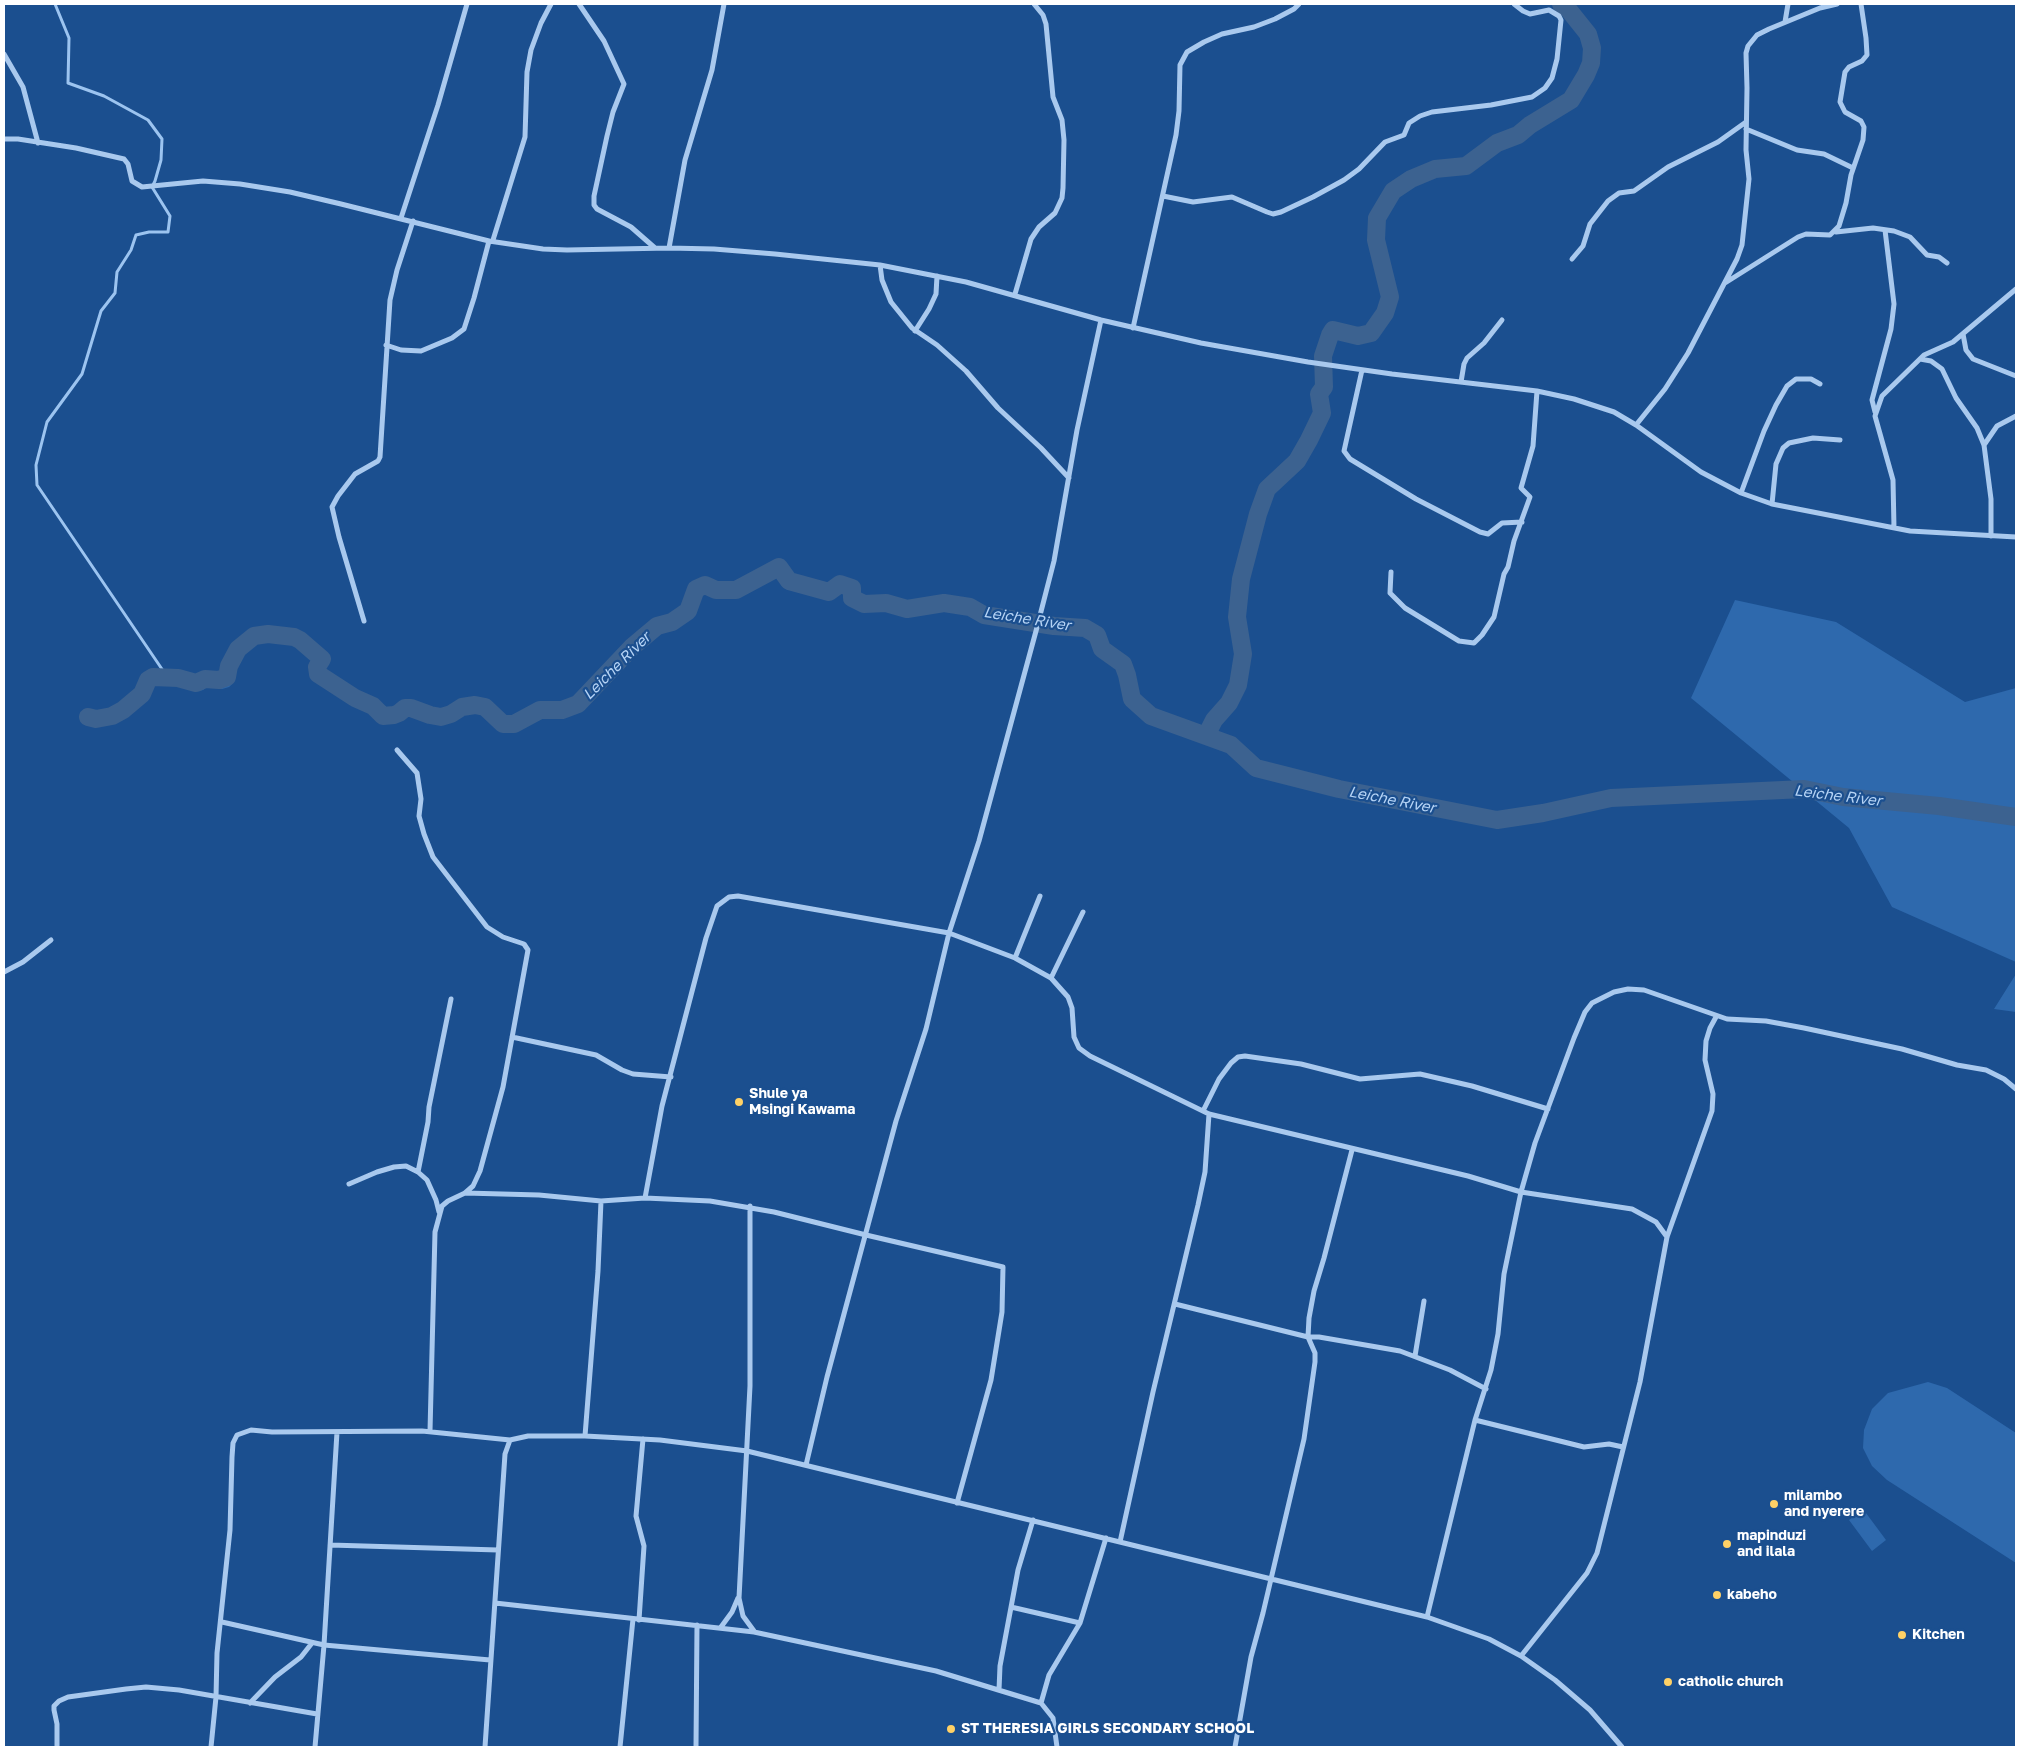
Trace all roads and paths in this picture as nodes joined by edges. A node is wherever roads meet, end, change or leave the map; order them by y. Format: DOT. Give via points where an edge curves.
graph roads {
  1 [pos="467,4"];
  2 [pos="551,4"];
  3 [pos="579,4"];
  4 [pos="724,4"];
  5 [pos="1034,4"];
  6 [pos="1299,4"];
  7 [pos="1514,4"];
  8 [pos="1788,4"];
  9 [pos="1837,4"];
  10 [pos="1861,4"];
  11 [pos="1785,22"];
  12 [pos="4,54"];
  13 [pos="1746,122"];
  14 [pos="1746,129"];
  15 [pos="4,139"];
  16 [pos="38,143"];
  17 [pos="1853,168"];
  18 [pos="1163,196"];
  19 [pos="401,218"];
  20 [pos="414,222"];
  21 [pos="1885,230"];
  22 [pos="1836,232"];
  23 [pos="491,241"];
  24 [pos="655,248"];
  25 [pos="669,248"];
  26 [pos="1572,259"];
  27 [pos="1947,263"];
  28 [pos="880,265"];
  29 [pos="937,276"];
  30 [pos="1722,285"];
  31 [pos="2016,289"];
  32 [pos="1015,294"];
  33 [pos="1101,320"];
  34 [pos="1502,320"];
  35 [pos="1133,328"];
  36 [pos="915,331"];
  37 [pos="1962,334"];
  38 [pos="386,346"];
  39 [pos="1920,359"];
  40 [pos="1362,370"];
  41 [pos="2016,376"];
  42 [pos="1461,382"];
  43 [pos="1820,384"];
  44 [pos="1537,391"];
  45 [pos="1875,413"];
  46 [pos="2016,416"];
  47 [pos="1636,425"];
  48 [pos="1840,440"];
  49 [pos="1984,445"];
  50 [pos="1069,478"];
  51 [pos="1741,493"];
  52 [pos="1772,504"];
  53 [pos="1522,522"];
  54 [pos="1894,528"];
  55 [pos="1991,536"];
  56 [pos="2016,538"];
  57 [pos="1391,572"];
  58 [pos="364,621"];
  59 [pos="397,750"];
  60 [pos="1040,896"];
  61 [pos="1083,912"];
  62 [pos="949,933"];
  63 [pos="51,940"];
  64 [pos="1015,958"];
  65 [pos="4,972"];
  66 [pos="1051,978"];
  67 [pos="451,999"];
  68 [pos="1716,1017"];
  69 [pos="512,1038"];
  70 [pos="671,1077"];
  71 [pos="2016,1089"];
  72 [pos="1548,1109"];
  73 [pos="1203,1111"];
  74 [pos="1209,1114"];
  75 [pos="1352,1150"];
  76 [pos="418,1172"];
  77 [pos="349,1184"];
  78 [pos="1521,1192"];
  79 [pos="465,1193"];
  80 [pos="645,1198"];
  81 [pos="601,1201"];
  82 [pos="750,1206"];
  83 [pos="439,1212"];
  84 [pos="866,1236"];
  85 [pos="1667,1237"];
  86 [pos="1424,1301"];
  87 [pos="1175,1304"];
  88 [pos="1308,1337"];
  89 [pos="1415,1356"];
  90 [pos="1486,1389"];
  91 [pos="1475,1420"];
  92 [pos="430,1431"];
  93 [pos="337,1432"];
  94 [pos="585,1436"];
  95 [pos="643,1439"];
  96 [pos="510,1440"];
  97 [pos="1624,1447"];
  98 [pos="747,1451"];
  99 [pos="806,1465"];
  100 [pos="957,1503"];
  101 [pos="1033,1520"];
  102 [pos="1106,1538"];
  103 [pos="1120,1542"];
  104 [pos="330,1545"];
  105 [pos="498,1550"];
  106 [pos="1271,1580"];
  107 [pos="738,1598"];
  108 [pos="494,1604"];
  109 [pos="1011,1607"];
  110 [pos="1427,1617"];
  111 [pos="633,1619"];
  112 [pos="639,1620"];
  113 [pos="222,1622"];
  114 [pos="1080,1623"];
  115 [pos="697,1624"];
  116 [pos="721,1627"];
  117 [pos="754,1632"];
  118 [pos="312,1643"];
  119 [pos="324,1645"];
  120 [pos="1521,1656"];
  121 [pos="490,1660"];
  122 [pos="999,1690"];
  123 [pos="216,1697"];
  124 [pos="250,1703"];
  125 [pos="1041,1703"];
  126 [pos="317,1714"];
  127 [pos="57,1747"];
  128 [pos="211,1747"];
  129 [pos="315,1747"];
  130 [pos="484,1747"];
  131 [pos="620,1747"];
  132 [pos="696,1747"];
  133 [pos="1057,1747"];
  134 [pos="1235,1747"];
  135 [pos="1622,1747"];
  1 -- 19 [label="street"];
  2 -- 23 [label="street" via="531,50 525,137"];
  3 -- 24 [label="street" via="604,41 624,84 607,136 594,205 631,227"];
  4 -- 25 [label="street" via="709,80 685,160"];
  5 -- 32 [label="street" via="1046,24 1053,97 1062,120 1063,188 1056,213 1039,227 1031,239"];
  6 -- 18 [label="street" via="1275,19 1222,34 1187,52 1180,65 1176,135"];
  7 -- 18 [label="street" via="1530,14 1548,10 1561,20 1552,78 1532,97 1420,116 1409,123 1404,136 1385,142 1344,180 1281,212 1266,212 1232,197 1193,202"];
  8 -- 11 [label="street"];
  9 -- 11 [label="street"];
  10 -- 17 [label="street" via="1867,55 1845,72 1840,102 1845,112 1861,121 1864,127"];
  11 -- 13 [label="street" via="1757,35 1748,46"];
  12 -- 16 [label="street" via="23,87"];
  13 -- 14 [label="street"];
  13 -- 26 [label="street" via="1718,142 1668,167 1634,191 1619,193 1608,200 1590,224 1583,246"];
  14 -- 17 [label="street" via="1797,150 1824,154"];
  14 -- 30 [label="street" via="1749,179 1745,232 1737,259"];
  15 -- 16 [label="street"];
  16 -- 19 [label="street" via="124,159 132,181 142,187 203,181 240,184 290,192"];
  17 -- 22 [label="street"];
  18 -- 35 [label="street"];
  19 -- 20 [label="street"];
  20 -- 23 [label="street"];
  20 -- 38 [label="street" via="390,300"];
  21 -- 22 [label="street" via="1862,228"];
  21 -- 27 [label="street" via="1907,235 1927,255 1940,257"];
  21 -- 45 [label="street" via="1894,304 1891,329 1872,400"];
  22 -- 30 [label="street" via="1825,236 1806,234 1798,237"];
  23 -- 24 [label="street" via="567,250"];
  23 -- 38 [label="street" via="464,330 421,351"];
  24 -- 25 [label="street"];
  25 -- 28 [label="street" via="775,254"];
  28 -- 29 [label="street"];
  28 -- 36 [label="street" via="891,302"];
  29 -- 32 [label="street"];
  29 -- 36 [label="street" via="936,294"];
  30 -- 47 [label="street" via="1684,360"];
  31 -- 37 [label="street"];
  32 -- 33 [label="street"];
  33 -- 35 [label="street"];
  33 -- 50 [label="street"];
  34 -- 42 [label="street" via="1467,358"];
  35 -- 40 [label="street"];
  36 -- 50 [label="street" via="937,345 966,371 998,408"];
  37 -- 39 [label="street"];
  37 -- 41 [label="street" via="1966,350 1973,359"];
  38 -- 58 [label="street" via="380,457 354,474 332,507"];
  39 -- 45 [label="street" via="1886,391"];
  39 -- 49 [label="street" via="1931,361 1942,369"];
  40 -- 42 [label="street"];
  40 -- 53 [label="street" via="1344,451 1350,459 1416,499 1480,532 1488,534 1502,523"];
  42 -- 44 [label="street"];
  43 -- 51 [label="street" via="1811,379 1796,379 1787,386 1764,430"];
  44 -- 47 [label="street" via="1595,405"];
  44 -- 53 [label="street" via="1533,446 1521,484 1524,493 1530,497"];
  45 -- 54 [label="street" via="1893,480"];
  46 -- 49 [label="street" via="1997,426"];
  47 -- 51 [label="street" via="1701,472"];
  48 -- 52 [label="street" via="1798,440 1782,448 1776,464"];
  49 -- 55 [label="street" via="1991,499"];
  50 -- 62 [label="street" via="1054,561 1036,631"];
  51 -- 52 [label="street"];
  52 -- 54 [label="street"];
  53 -- 57 [label="street" via="1504,574 1494,617 1474,643 1459,641 1397,601 1390,593"];
  54 -- 55 [label="street"];
  55 -- 56 [label="street"];
  59 -- 69 [label="street" via="416,773 421,799 419,816 433,857 487,927 524,944 528,950"];
  60 -- 64 [label="street"];
  61 -- 66 [label="street"];
  62 -- 64 [label="street"];
  62 -- 70 [label="street" via="729,896 717,906 706,938"];
  62 -- 84 [label="street" via="926,1029 896,1121"];
  63 -- 65 [label="street"];
  64 -- 66 [label="street"];
  66 -- 73 [label="street" via="1068,997 1074,1037 1079,1048"];
  67 -- 76 [label="street"];
  68 -- 71 [label="street" via="1766,1021 1902,1049 1993,1073"];
  68 -- 72 [label="street" via="1644,990 1628,989 1603,996 1585,1012"];
  68 -- 85 [label="street" via="1706,1041 1705,1060 1713,1094 1712,1111"];
  69 -- 70 [label="street" via="596,1055 633,1074"];
  69 -- 79 [label="street" via="503,1087 480,1171 473,1186"];
  70 -- 80 [label="street" via="662,1106"];
  72 -- 73 [label="street" via="1420,1074 1360,1078 1301,1064 1245,1056 1238,1057 1225,1071"];
  72 -- 78 [label="street"];
  73 -- 74 [label="street"];
  74 -- 75 [label="street"];
  74 -- 87 [label="street" via="1205,1172"];
  75 -- 78 [label="street" via="1468,1176"];
  75 -- 88 [label="street" via="1314,1291"];
  76 -- 77 [label="street" via="406,1166 394,1167"];
  76 -- 83 [label="street" via="431,1186"];
  78 -- 85 [label="street" via="1632,1210 1656,1222"];
  78 -- 90 [label="street" via="1504,1274 1496,1350"];
  79 -- 81 [label="street"];
  79 -- 83 [label="street" via="448,1201"];
  80 -- 81 [label="street"];
  80 -- 82 [label="street"];
  81 -- 94 [label="street"];
  82 -- 84 [label="street"];
  82 -- 98 [label="street"];
  83 -- 92 [label="street" via="435,1232"];
  84 -- 99 [label="street"];
  84 -- 100 [label="street" via="1003,1267 1002,1306 991,1380"];
  85 -- 97 [label="street" via="1640,1382"];
  86 -- 89 [label="street"];
  87 -- 88 [label="street"];
  87 -- 103 [label="street" via="1150,1401"];
  88 -- 89 [label="street"];
  88 -- 106 [label="street" via="1315,1362 1308,1412"];
  89 -- 90 [label="street"];
  90 -- 91 [label="street"];
  91 -- 97 [label="street" via="1584,1447 1609,1444"];
  91 -- 110 [label="street"];
  92 -- 93 [label="street"];
  92 -- 96 [label="street"];
  93 -- 104 [label="street"];
  93 -- 113 [label="street" via="251,1430 237,1435 233,1450"];
  94 -- 95 [label="street"];
  94 -- 96 [label="street" via="528,1436"];
  95 -- 98 [label="street"];
  95 -- 112 [label="street" via="636,1516 644,1546"];
  96 -- 105 [label="street" via="505,1454"];
  97 -- 120 [label="street" via="1597,1553 1587,1573"];
  98 -- 99 [label="street"];
  98 -- 107 [label="street"];
  99 -- 100 [label="street"];
  100 -- 101 [label="street"];
  101 -- 102 [label="street"];
  101 -- 109 [label="street"];
  102 -- 103 [label="street"];
  102 -- 114 [label="street"];
  103 -- 106 [label="street"];
  104 -- 105 [label="street"];
  104 -- 119 [label="street"];
  105 -- 108 [label="street"];
  106 -- 110 [label="street"];
  106 -- 134 [label="street" via="1248,1666"];
  107 -- 116 [label="street"];
  107 -- 117 [label="street" via="743,1616"];
  108 -- 111 [label="street"];
  108 -- 121 [label="street"];
  109 -- 114 [label="street"];
  109 -- 122 [label="street"];
  110 -- 120 [label="street" via="1489,1639"];
  111 -- 112 [label="street"];
  111 -- 131 [label="street"];
  112 -- 115 [label="street"];
  113 -- 118 [label="street"];
  113 -- 123 [label="street" via="217,1653"];
  114 -- 125 [label="street" via="1049,1676"];
  115 -- 116 [label="street"];
  115 -- 132 [label="street"];
  116 -- 117 [label="street"];
  117 -- 122 [label="street" via="936,1671"];
  118 -- 119 [label="street"];
  118 -- 124 [label="street"];
  119 -- 121 [label="street"];
  119 -- 126 [label="street"];
  120 -- 135 [label="street" via="1590,1710"];
  121 -- 130 [label="street"];
  122 -- 125 [label="street"];
  123 -- 124 [label="street"];
  123 -- 127 [label="street" via="146,1687 68,1698 54,1706"];
  123 -- 128 [label="street"];
  124 -- 126 [label="street"];
  125 -- 133 [label="street" via="1053,1718"];
  126 -- 129 [label="street"];
}
